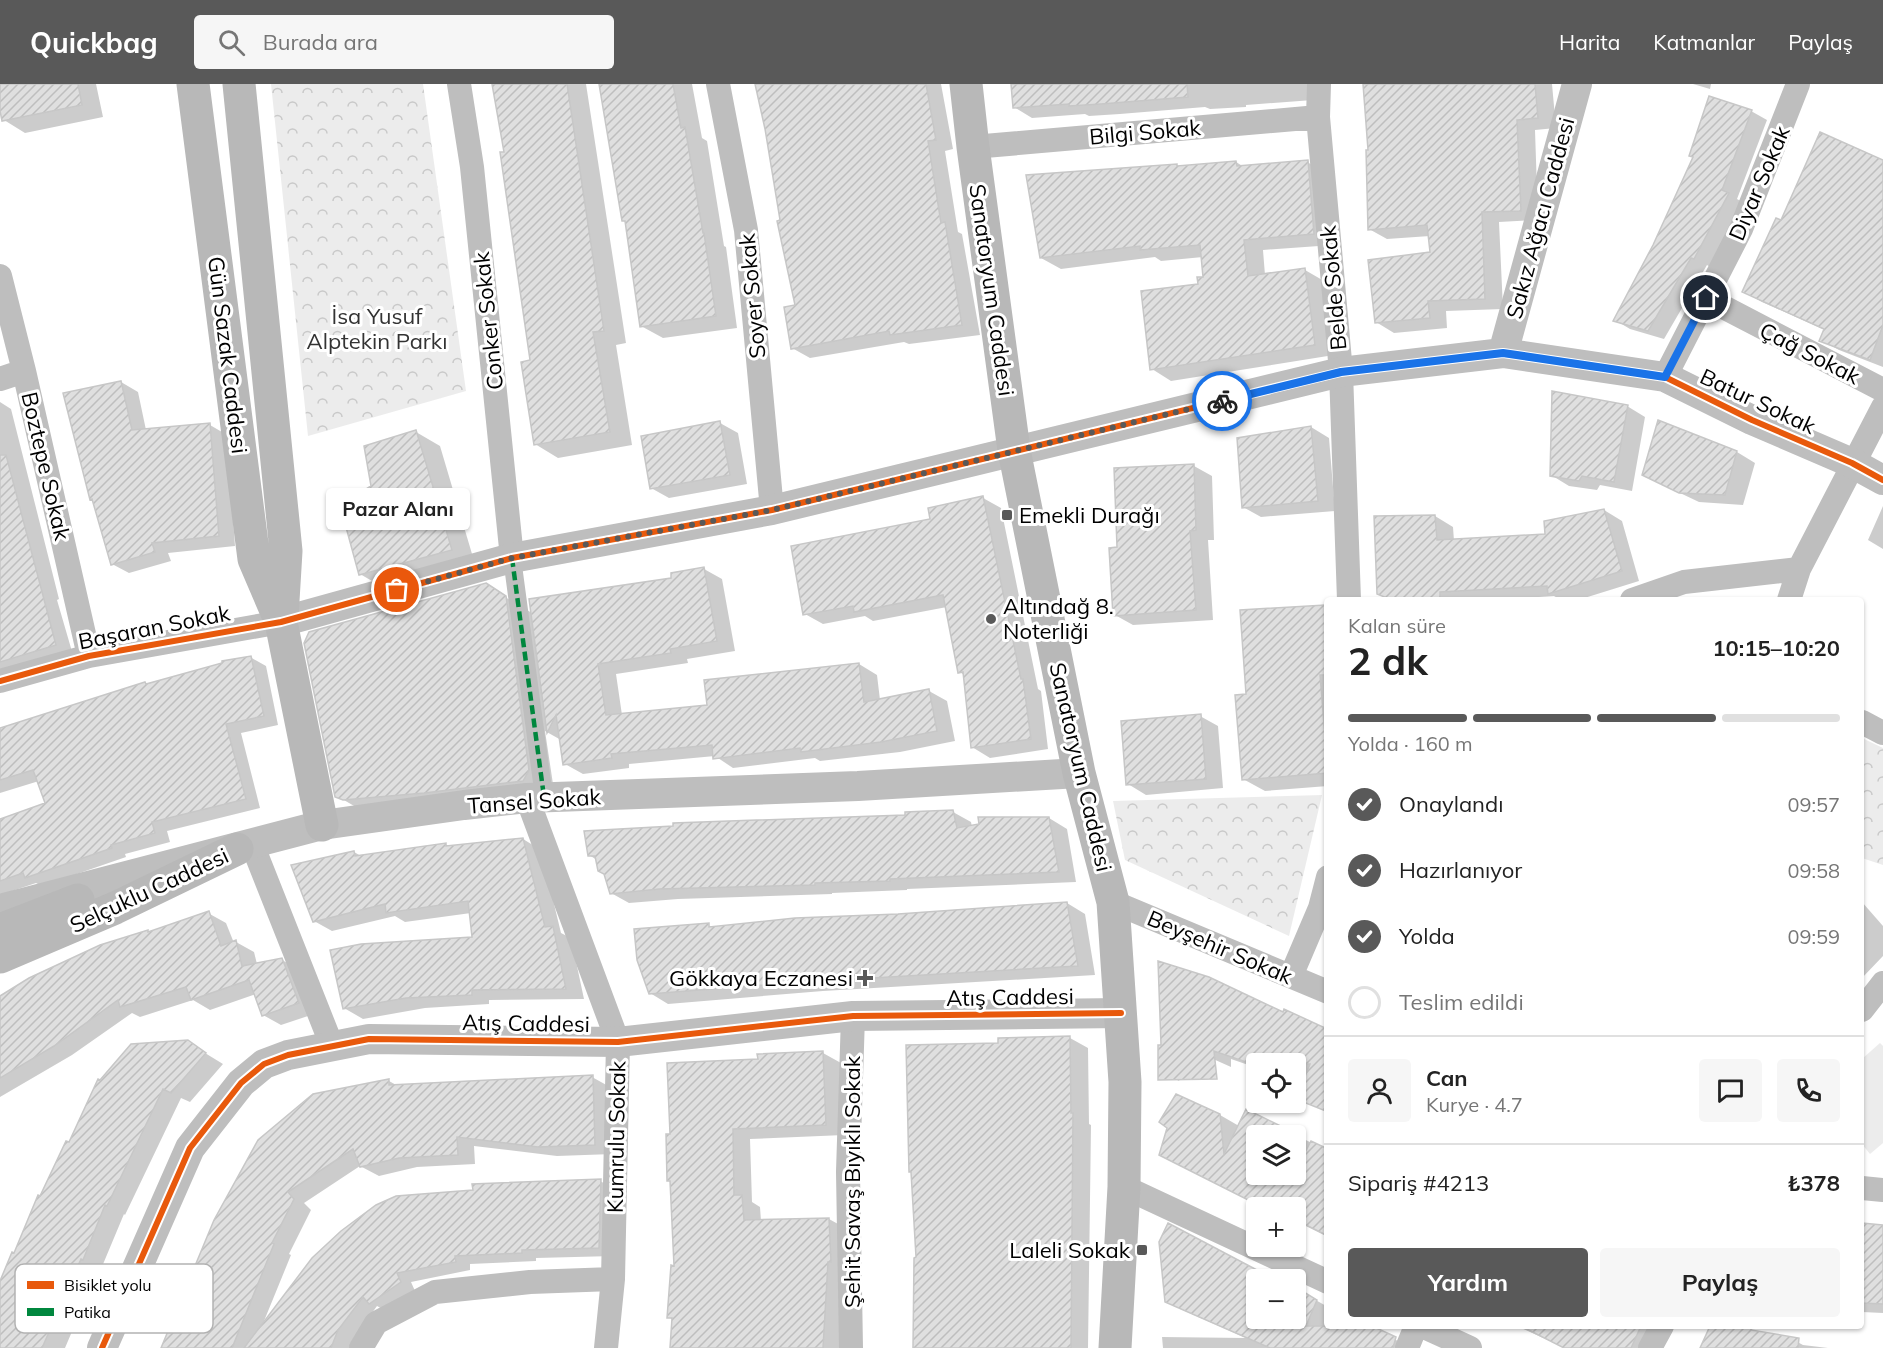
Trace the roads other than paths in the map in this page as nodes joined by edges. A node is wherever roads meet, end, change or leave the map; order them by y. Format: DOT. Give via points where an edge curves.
graph roads {
  1 [pos="193,84"];
  2 [pos="239,84"];
  3 [pos="459,84"];
  4 [pos="718,84"];
  5 [pos="966,84"];
  6 [pos="1319,84"];
  7 [pos="1577,84"];
  8 [pos="1798,84"];
  9 [pos="1318,117"];
  10 [pos="973,147"];
  11 [pos="0,276"];
  12 [pos="1706,298"];
  13 [pos="1503,353"];
  14 [pos="24,371"];
  15 [pos="1341,372"];
  16 [pos="1665,377"];
  17 [pos="0,379"];
  18 [pos="1883,390"];
  19 [pos="1883,407"];
  20 [pos="1014,450"];
  21 [pos="1852,463"];
  22 [pos="1883,480"];
  23 [pos="772,510"];
  24 [pos="512,558"];
  25 [pos="1799,569"];
  26 [pos="1349,597"];
  27 [pos="1641,597"];
  28 [pos="1790,597"];
  29 [pos="281,622"];
  30 [pos="89,656"];
  31 [pos="0,681"];
  32 [pos="1864,723"];
  33 [pos="1883,733"];
  34 [pos="1079,773"];
  35 [pos="536,798"];
  36 [pos="322,825"];
  37 [pos="245,847"];
  38 [pos="1324,892"];
  39 [pos="1113,902"];
  40 [pos="0,909"];
  41 [pos="0,930"];
  42 [pos="0,957"];
  43 [pos="1291,976"];
  44 [pos="1883,983"];
  45 [pos="1324,990"];
  46 [pos="1864,1007"];
  47 [pos="1121,1014"];
  48 [pos="853,1016"];
  49 [pos="618,1042"];
  50 [pos="332,1046"];
  51 [pos="1124,1187"];
  52 [pos="1864,1188"];
  53 [pos="1883,1190"];
  54 [pos="139,1264"];
  55 [pos="613,1279"];
  56 [pos="1324,1280"];
  57 [pos="1415,1329"];
  58 [pos="1429,1329"];
  59 [pos="1660,1329"];
  60 [pos="109,1333"];
  61 [pos="102,1348"];
  62 [pos="361,1348"];
  63 [pos="606,1348"];
  64 [pos="851,1348"];
  65 [pos="1115,1348"];
  66 [pos="1407,1348"];
  67 [pos="1470,1348"];
  68 [pos="1650,1348"];
  1 -- 29 [label="main road, Gün Sazak Caddesi" via="254,560"];
  2 -- 29 [label="main road, Gün Sazak Caddesi" via="286,551"];
  3 -- 24 [label="street, Conker Sokak" via="472,167"];
  4 -- 23 [label="street, Soyer Sokak" via="746,230"];
  5 -- 10 [label="main road, Sanatoryum Caddesi"];
  6 -- 9 [label="street, Belde Sokak"];
  7 -- 13 [label="street, Sakız Ağacı Caddesi"];
  8 -- 12 [label="street, Diyar Sokak" via="1741,229"];
  9 -- 10 [label="street, Bilgi Sokak"];
  9 -- 15 [label="street, Belde Sokak"];
  10 -- 20 [label="main road, Sanatoryum Caddesi"];
  11 -- 14 [label="street, Boztepe Sokak"];
  12 -- 16 [label="street, Diyar Sokak"];
  12 -- 18 [label="street, Çağ Sokak"];
  13 -- 15 [label="street, Batur Sokak"];
  13 -- 16 [label="street, Batur Sokak"];
  14 -- 17 [label="street"];
  14 -- 30 [label="street, Boztepe Sokak"];
  15 -- 20 [label="street, Batur Sokak"];
  15 -- 26 [label="street, Belde Sokak"];
  16 -- 21 [label="street, Batur Sokak"];
  19 -- 21 [label="street"];
  20 -- 23 [label="street, Batur Sokak"];
  20 -- 34 [label="main road, Sanatoryum Caddesi"];
  21 -- 22 [label="street, Batur Sokak"];
  21 -- 25 [label="street"];
  23 -- 24 [label="street, Batur Sokak"];
  24 -- 29 [label="street, Batur Sokak"];
  24 -- 35 [label="street"];
  25 -- 27 [label="street" via="1684,582"];
  25 -- 28 [label="street"];
  29 -- 30 [label="street, Başaran Sokak"];
  29 -- 36 [label="main road, Gün Sazak Caddesi"];
  30 -- 31 [label="street, Başaran Sokak"];
  32 -- 33 [label="street"];
  34 -- 35 [label="street, Tansel Sokak"];
  34 -- 39 [label="main road, Sanatoryum Caddesi"];
  35 -- 36 [label="street, Tansel Sokak"];
  35 -- 49 [label="street, Kumrulu Sokak"];
  36 -- 37 [label="street, Tansel Sokak"];
  37 -- 40 [label="street, Tansel Sokak"];
  37 -- 41 [label="main road, Selçuklu Caddesi" via="107,890"];
  37 -- 42 [label="main road, Selçuklu Caddesi"];
  37 -- 50 [label="street"];
  38 -- 43 [label="street"];
  39 -- 43 [label="street, Beyşehir Sokak"];
  39 -- 47 [label="main road, Sanatoryum Caddesi"];
  43 -- 45 [label="street, Beyşehir Sokak"];
  44 -- 46 [label="street"];
  47 -- 48 [label="street, Atış Caddesi"];
  47 -- 51 [label="main road, Sanatoryum Caddesi"];
  48 -- 49 [label="street, Atış Caddesi"];
  48 -- 64 [label="street, Şehit Savaş Bıyıklı Sokak" via="848,1172"];
  49 -- 50 [label="street, Atış Caddesi" via="369,1039"];
  49 -- 55 [label="street, Kumrulu Sokak"];
  50 -- 54 [label="street, Atış Caddesi" via="264,1064 241,1083 190,1148"];
  51 -- 56 [label="street"];
  51 -- 65 [label="main road, Sanatoryum Caddesi"];
  52 -- 53 [label="street"];
  55 -- 62 [label="street" via="530,1282 435,1292 376,1323"];
  55 -- 63 [label="street, Kumrulu Sokak"];
  57 -- 66 [label="street"];
  58 -- 67 [label="street"];
  59 -- 68 [label="street"];
  60 -- 61 [label="street, Atış Caddesi"];
}
